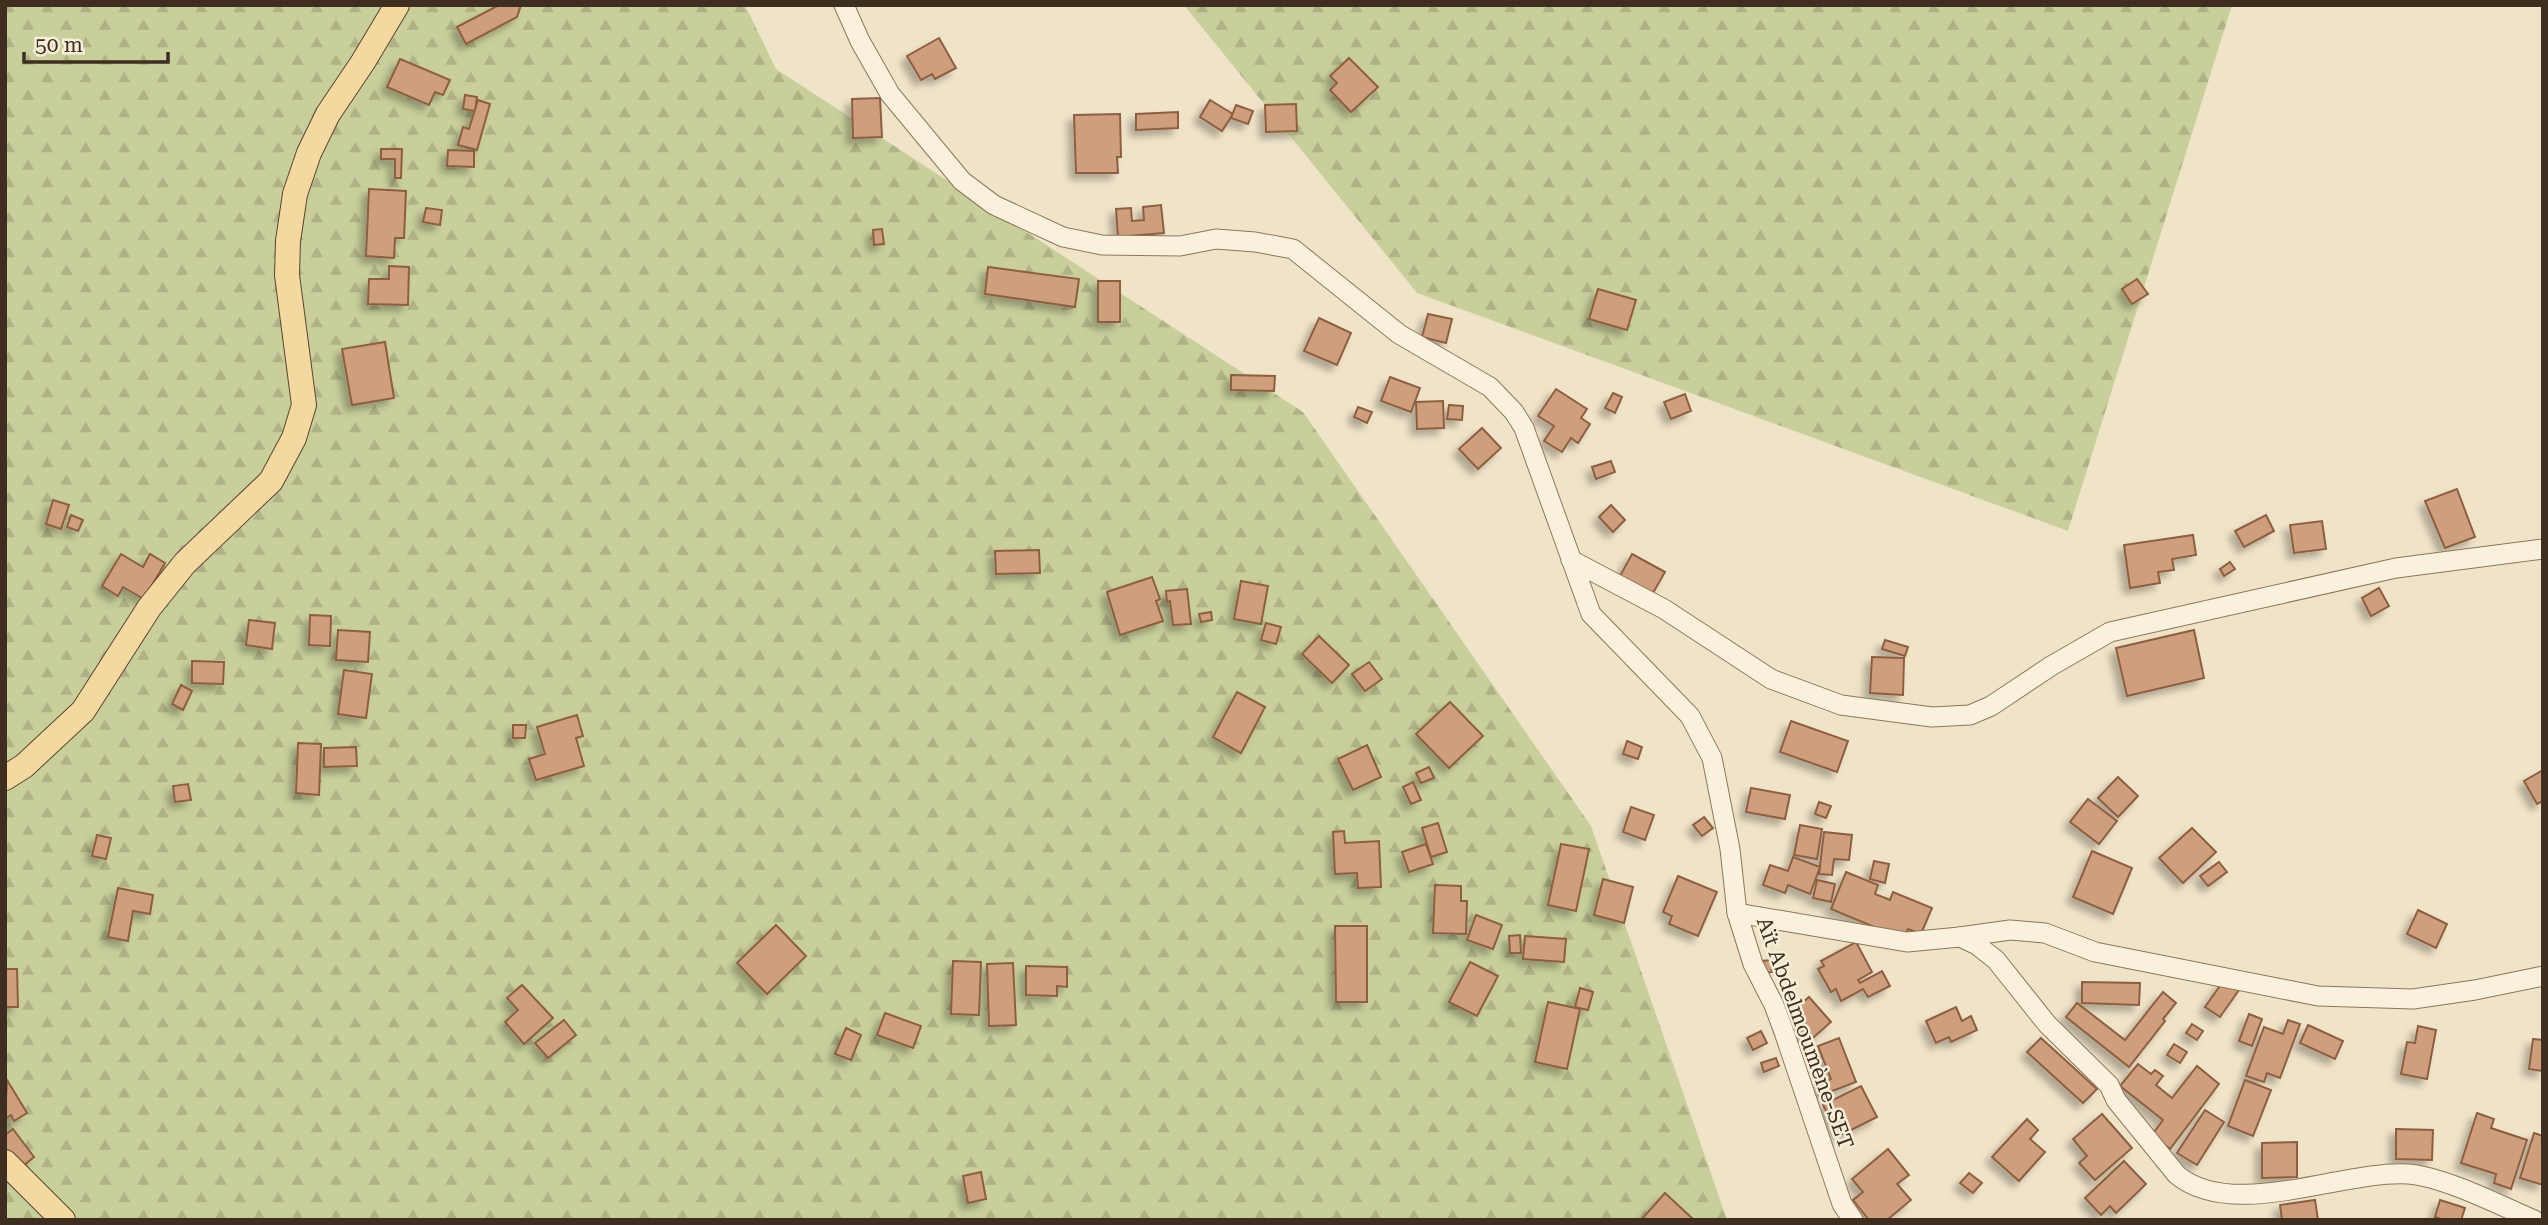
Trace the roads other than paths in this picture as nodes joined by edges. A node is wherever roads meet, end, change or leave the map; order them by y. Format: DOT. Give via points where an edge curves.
graph roads {
  1 [pos="397,5"];
  2 [pos="844,5"];
  3 [pos="2543,549"];
  4 [pos="1571,560"];
  5 [pos="5,778"];
  6 [pos="1737,913"];
  7 [pos="1960,937"];
  8 [pos="2543,976"];
  9 [pos="5,1162"];
  10 [pos="63,1220"];
  11 [pos="1853,1220"];
  12 [pos="2534,1220"];
  1 -- 5 [label="main road" via="328,114 295,194 288,275 304,405 295,438 271,481 185,563 149,608 83,711"];
  2 -- 4 [label="street, Aït Abdelmoumène-SET" via="890,94 962,181 994,205 1063,237 1102,245 1180,246 1216,239 1293,249 1399,334 1490,387 1524,428"];
  3 -- 4 [label="street" via="2396,568 2110,632 1991,706 1970,715 1932,717 1841,705 1771,679 1664,609"];
  4 -- 6 [label="street, Aït Abdelmoumène-SET" via="1591,614 1690,716 1712,758"];
  6 -- 7 [label="street" via="1907,942"];
  6 -- 11 [label="street, Aït Abdelmoumène-SET" via="1784,1032 1842,1204"];
  7 -- 8 [label="street" via="2010,930 2045,933 2095,952 2318,996 2413,999"];
  7 -- 12 [label="street" via="1996,960 2047,1024 2109,1085 2116,1100 2185,1182 2237,1194 2410,1174"];
  9 -- 10 [label="main road"];
}
